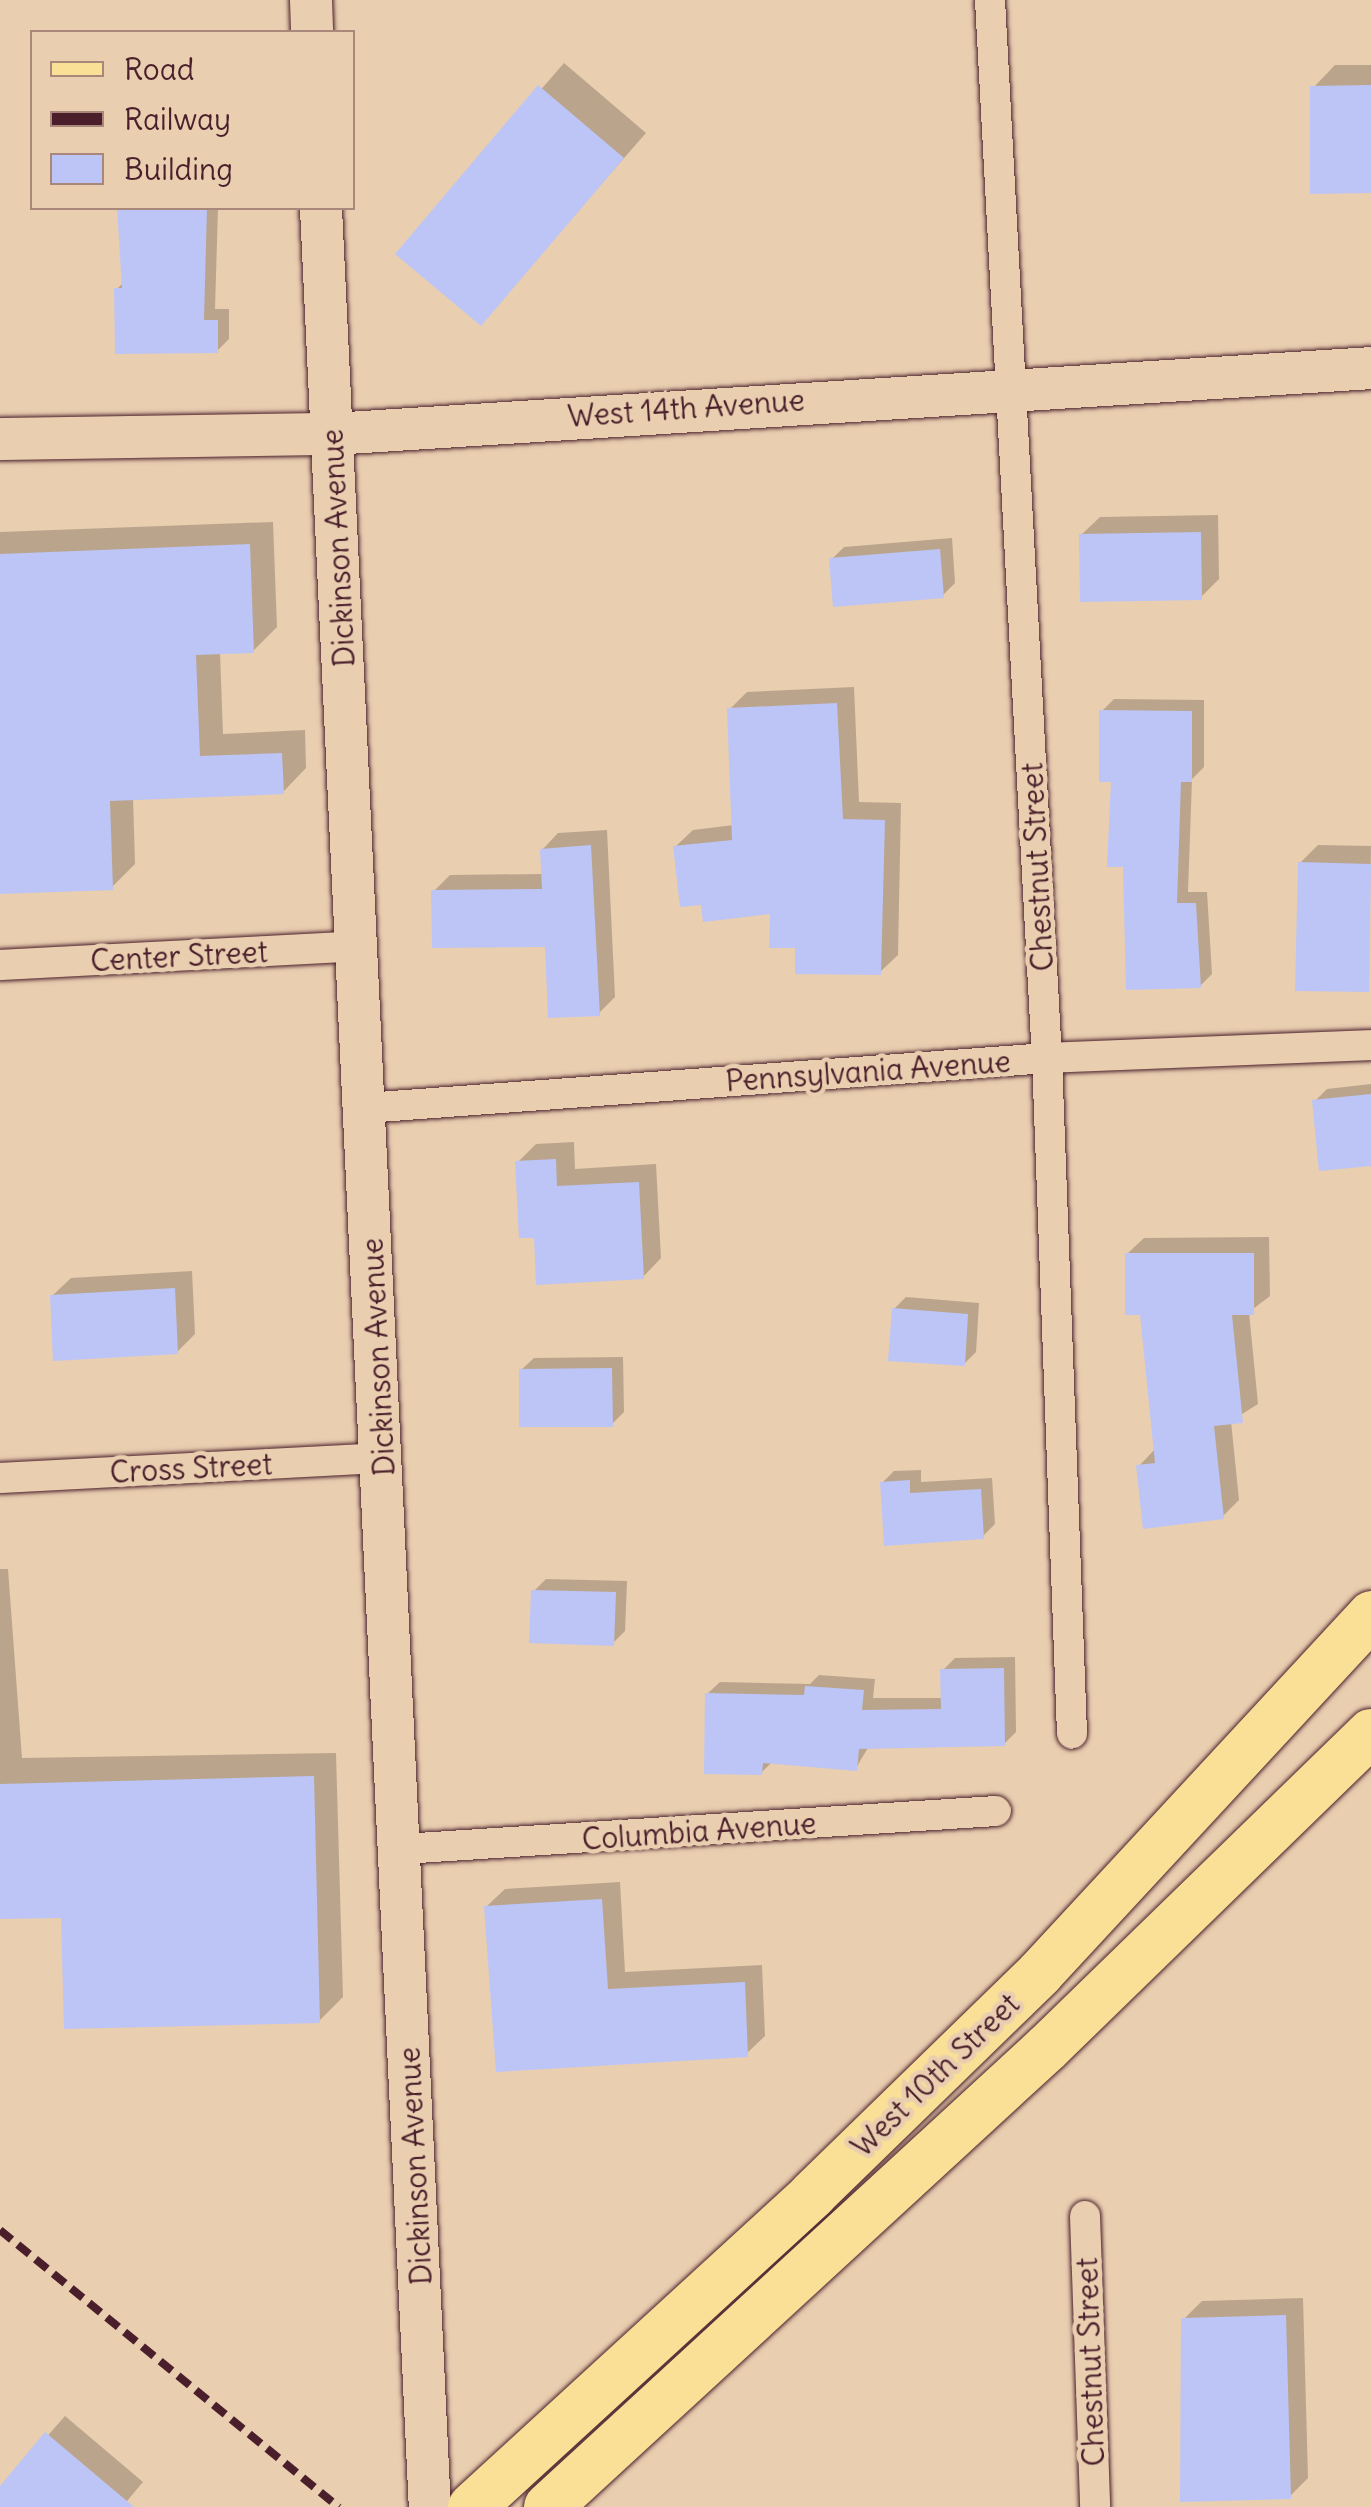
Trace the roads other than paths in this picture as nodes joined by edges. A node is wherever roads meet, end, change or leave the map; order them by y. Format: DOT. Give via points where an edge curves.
graph roads {
  1 [pos="311,0"];
  2 [pos="990,0"];
  3 [pos="312,30"];
  4 [pos="321,210"];
  5 [pos="1371,368"];
  6 [pos="1012,386"];
  7 [pos="332,434"];
  8 [pos="0,439"];
  9 [pos="357,946"];
  10 [pos="0,965"];
  11 [pos="1371,1044"];
  12 [pos="1047,1058"];
  13 [pos="365,1108"];
  14 [pos="382,1458"];
  15 [pos="0,1478"];
  16 [pos="1371,1615"];
  17 [pos="1371,1732"];
  18 [pos="1072,1734"];
  19 [pos="996,1812"];
  20 [pos="402,1849"];
  21 [pos="1086,2216"];
  22 [pos="430,2507"];
  23 [pos="472,2507"];
  24 [pos="548,2507"];
  25 [pos="1094,2507"];
  1 -- 3 [label="main road"];
  2 -- 6 [label="street, Chestnut Street"];
  4 -- 7 [label="main road, Dickinson Avenue"];
  5 -- 6 [label="main road, West 14th Avenue"];
  6 -- 7 [label="main road, West 14th Avenue"];
  6 -- 12 [label="street, Chestnut Street"];
  7 -- 8 [label="main road, West 14th Avenue"];
  7 -- 9 [label="main road, Dickinson Avenue"];
  9 -- 10 [label="street, Center Street"];
  9 -- 13 [label="main road, Dickinson Avenue"];
  11 -- 12 [label="street, Pennsylvania Avenue"];
  12 -- 13 [label="street, Pennsylvania Avenue"];
  12 -- 18 [label="street, Chestnut Street"];
  13 -- 14 [label="main road, Dickinson Avenue"];
  14 -- 15 [label="street, Cross Street"];
  14 -- 20 [label="main road, Dickinson Avenue"];
  16 -- 23 [label="main road, West 10th Street" via="1040,1972 812,2195"];
  17 -- 24 [label="main road, West 10th Street" via="1047,2048"];
  19 -- 20 [label="street, Columbia Avenue"];
  20 -- 22 [label="main road, Dickinson Avenue"];
  21 -- 25 [label="street, Chestnut Street"];
}
